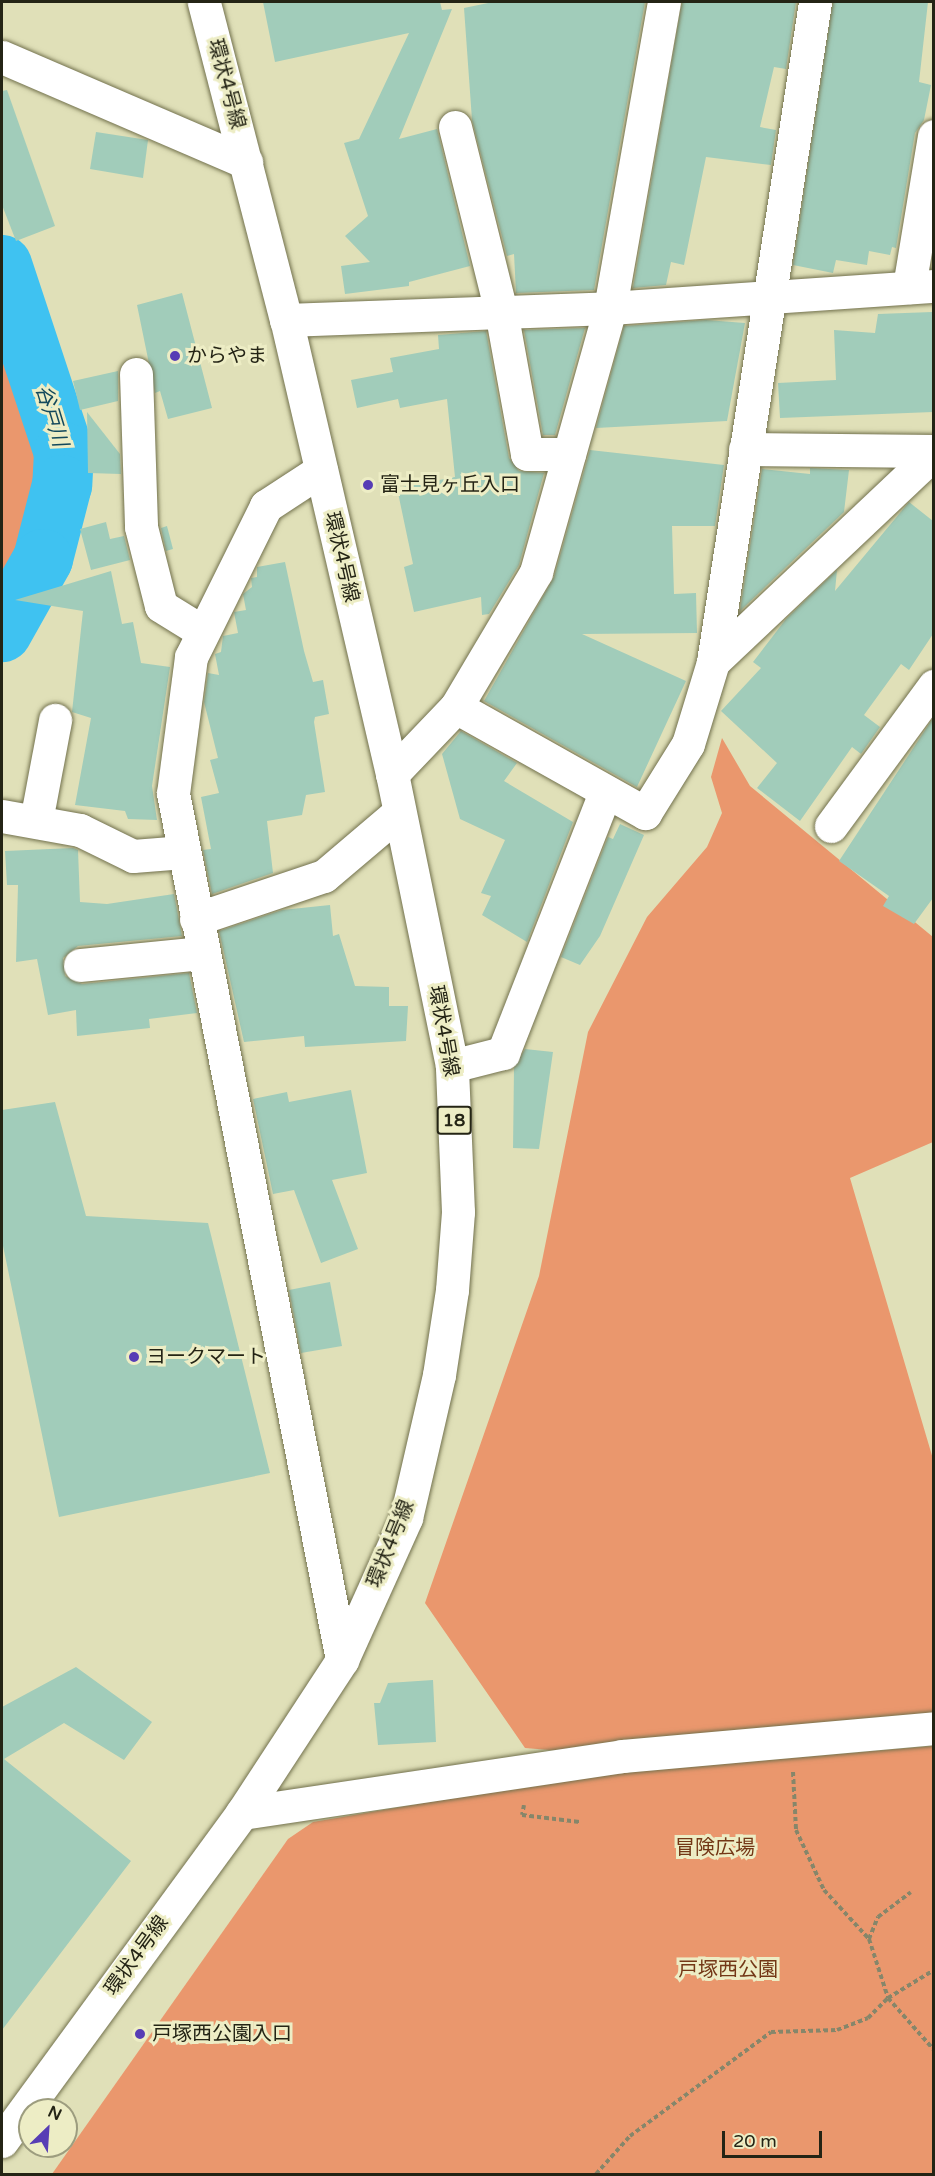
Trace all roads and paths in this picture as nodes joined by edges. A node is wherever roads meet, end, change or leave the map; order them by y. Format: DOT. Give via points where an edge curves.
graph roads {
  1 [pos="204,2"];
  2 [pos="664,2"];
  3 [pos="815,2"];
  4 [pos="2,57"];
  5 [pos="456,127"];
  6 [pos="933,136"];
  7 [pos="246,162"];
  8 [pos="921,286"];
  9 [pos="765,298"];
  10 [pos="610,308"];
  11 [pos="501,311"];
  12 [pos="286,320"];
  13 [pos="136,374"];
  14 [pos="745,449"];
  15 [pos="933,452"];
  16 [pos="569,454"];
  17 [pos="321,470"];
  18 [pos="203,632"];
  19 [pos="713,662"];
  20 [pos="933,686"];
  21 [pos="456,707"];
  22 [pos="56,720"];
  23 [pos="392,774"];
  24 [pos="605,793"];
  25 [pos="397,814"];
  26 [pos="2,816"];
  27 [pos="36,821"];
  28 [pos="831,825"];
  29 [pos="184,852"];
  30 [pos="196,919"];
  31 [pos="203,953"];
  32 [pos="80,966"];
  33 [pos="452,1066"];
  34 [pos="342,1660"];
  35 [pos="933,1728"];
  36 [pos="791,1745"];
  37 [pos="242,1813"];
  38 [pos="533,1817"];
  39 [pos="580,1822"];
  40 [pos="911,1892"];
  41 [pos="869,1939"];
  42 [pos="933,1970"];
  43 [pos="888,1998"];
  44 [pos="933,2050"];
  45 [pos="2,2141"];
  46 [pos="596,2175"];
  1 -- 7 [label="street, 環状4号線 / 18"];
  2 -- 10 [label="street"];
  3 -- 9 [label="street"];
  4 -- 7 [label="street"];
  5 -- 11 [label="street"];
  6 -- 8 [label="street"];
  7 -- 12 [label="street, 環状4号線 / 18"];
  8 -- 9 [label="street"];
  9 -- 10 [label="street"];
  9 -- 14 [label="street"];
  10 -- 11 [label="street"];
  10 -- 16 [label="street"];
  11 -- 12 [label="street"];
  11 -- 16 [label="street" via="527,454"];
  12 -- 17 [label="street, 環状4号線 / 18"];
  13 -- 18 [label="street" via="141,527 161,606"];
  14 -- 15 [label="street"];
  14 -- 19 [label="street"];
  15 -- 19 [label="street"];
  16 -- 21 [label="street" via="536,572"];
  17 -- 18 [label="street" via="266,506"];
  17 -- 23 [label="street, 環状4号線 / 18"];
  18 -- 29 [label="street" via="191,657 173,794"];
  19 -- 24 [label="street" via="688,744 645,813"];
  20 -- 28 [label="street"];
  21 -- 23 [label="street"];
  21 -- 24 [label="street"];
  22 -- 27 [label="street"];
  23 -- 25 [label="street, 環状4号線 / 18"];
  24 -- 33 [label="street" via="503,1053"];
  25 -- 30 [label="street" via="324,876"];
  25 -- 33 [label="street, 環状4号線 / 18"];
  26 -- 27 [label="street"];
  27 -- 29 [label="street" via="80,830 133,856"];
  29 -- 30 [label="street"];
  30 -- 31 [label="street"];
  31 -- 32 [label="street"];
  31 -- 34 [label="street"];
  33 -- 34 [label="street, 環状4号線 / 18" via="458,1212 439,1375 406,1518"];
  34 -- 37 [label="street, 環状4号線 / 18"];
  35 -- 36 [label="street"];
  36 -- 37 [label="street" via="622,1756"];
  36 -- 41 [label="path" via="796,1830 824,1890"];
  37 -- 45 [label="street, 環状4号線 / 18"];
  38 -- 39 [label="path"];
  40 -- 41 [label="path" via="878,1917"];
  41 -- 43 [label="path"];
  42 -- 43 [label="path"];
  43 -- 44 [label="path"];
  43 -- 46 [label="path" via="868,2018 837,2030 771,2032 630,2136"];
}
